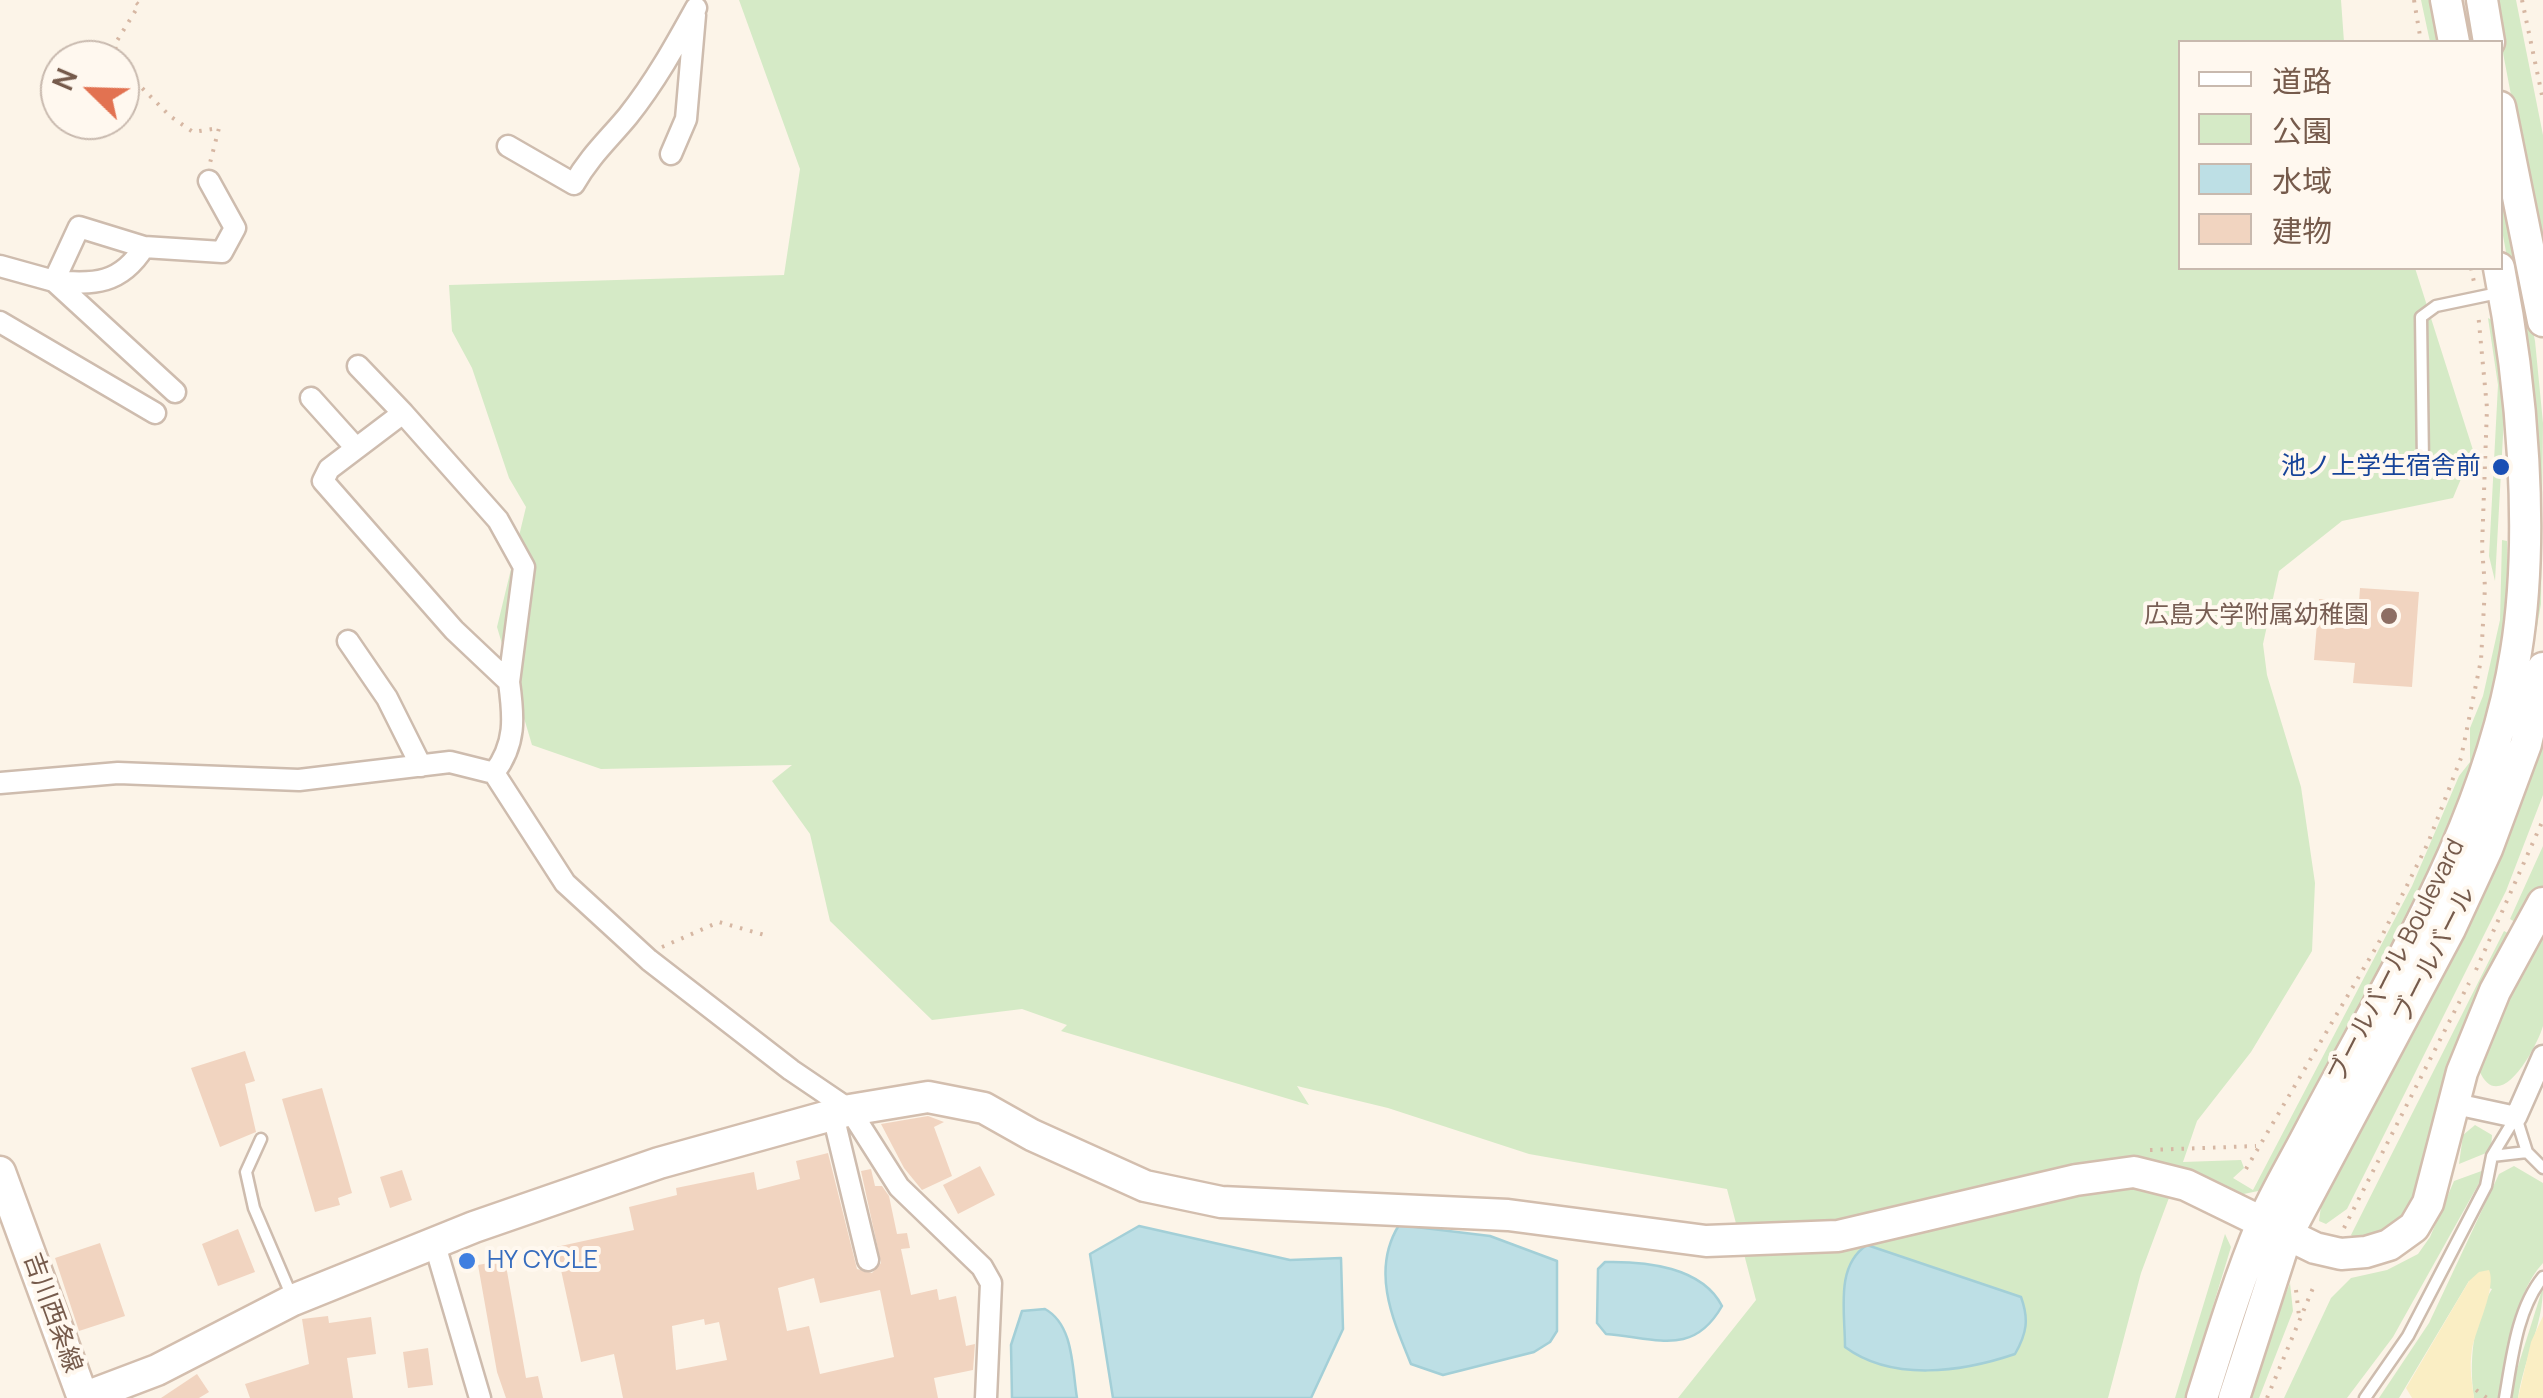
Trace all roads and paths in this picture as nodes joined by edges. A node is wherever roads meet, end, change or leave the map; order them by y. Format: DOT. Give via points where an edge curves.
graph roads {
  1 [pos="133,0"];
  2 [pos="2414,0"];
  3 [pos="2446,0"];
  4 [pos="2482,0"];
  5 [pos="2522,0"];
  6 [pos="692,4"];
  7 [pos="118,40"];
  8 [pos="2421,40"];
  9 [pos="2454,40"];
  10 [pos="2489,40"];
  11 [pos="140,85"];
  12 [pos="2543,100"];
  13 [pos="2503,122"];
  14 [pos="508,146"];
  15 [pos="671,154"];
  16 [pos="210,181"];
  17 [pos="144,247"];
  18 [pos="0,266"];
  19 [pos="2473,270"];
  20 [pos="54,281"];
  21 [pos="2493,286"];
  22 [pos="2543,321"];
  23 [pos="0,322"];
  24 [pos="358,366"];
  25 [pos="175,392"];
  26 [pos="311,398"];
  27 [pos="155,413"];
  28 [pos="402,413"];
  29 [pos="356,448"];
  30 [pos="2423,463"];
  31 [pos="348,642"];
  32 [pos="2543,668"];
  33 [pos="509,682"];
  34 [pos="421,766"];
  35 [pos="494,773"];
  36 [pos="0,783"];
  37 [pos="2543,820"];
  38 [pos="2543,903"];
  39 [pos="768,936"];
  40 [pos="644,954"];
  41 [pos="2543,1056"];
  42 [pos="2452,1103"];
  43 [pos="842,1112"];
  44 [pos="2516,1117"];
  45 [pos="261,1139"];
  46 [pos="2527,1152"];
  47 [pos="2492,1156"];
  48 [pos="2543,1168"];
  49 [pos="2246,1169"];
  50 [pos="0,1172"];
  51 [pos="8,1215"];
  52 [pos="2344,1228"];
  53 [pos="2274,1231"];
  54 [pos="435,1245"];
  55 [pos="868,1260"];
  56 [pos="2543,1277"];
  57 [pos="2296,1288"];
  58 [pos="2312,1288"];
  59 [pos="294,1300"];
  60 [pos="2298,1316"];
  61 [pos="2476,1390"];
  62 [pos="83,1398"];
  63 [pos="480,1398"];
  64 [pos="986,1398"];
  65 [pos="2202,1398"];
  66 [pos="2234,1398"];
  67 [pos="2267,1398"];
  68 [pos="2365,1398"];
  69 [pos="2487,1398"];
  70 [pos="2505,1398"];
  1 -- 7 [label="path" via="139,5"];
  2 -- 8 [label="path"];
  3 -- 9 [label="street"];
  4 -- 10 [label="street"];
  5 -- 12 [label="path"];
  6 -- 14 [label="street" via="666,64 592,152 574,184"];
  6 -- 15 [label="street" via="686,119"];
  11 -- 16 [label="path" via="193,132 218,128"];
  13 -- 22 [label="street"];
  16 -- 17 [label="street" via="236,228 222,252"];
  17 -- 20 [label="street" via="111,281"];
  17 -- 20 [label="street" via="79,227"];
  18 -- 20 [label="street"];
  19 -- 21 [label="path"];
  20 -- 25 [label="street"];
  21 -- 30 [label="lane" via="2421,317"];
  21 -- 49 [label="path" via="2481,660 2461,758 2378,944"];
  21 -- 53 [label="street, ブールバール Boulevard" via="2513,330 2524,518 2516,653 2470,814"];
  23 -- 27 [label="street"];
  24 -- 28 [label="street"];
  26 -- 29 [label="street"];
  28 -- 29 [label="street"];
  28 -- 33 [label="street" via="498,520 524,567"];
  29 -- 33 [label="street" via="323,481 454,630"];
  31 -- 34 [label="street" via="388,698"];
  32 -- 53 [label="street, ブールバール" via="2526,744 2450,930"];
  33 -- 35 [label="street" via="515,722 507,756"];
  34 -- 35 [label="street" via="450,762"];
  34 -- 36 [label="street" via="299,780 118,773"];
  35 -- 40 [label="street" via="565,883"];
  37 -- 52 [label="path" via="2476,971"];
  38 -- 42 [label="street" via="2495,992"];
  39 -- 40 [label="path" via="718,922"];
  40 -- 43 [label="street"];
  41 -- 44 [label="street"];
  42 -- 44 [label="street"];
  42 -- 53 [label="street" via="2440,1166 2414,1227 2389,1244 2341,1254"];
  43 -- 53 [label="street" via="928,1097 984,1108 1145,1186 1221,1202 1508,1215 1706,1241 1838,1236 2134,1172 2186,1185"];
  43 -- 54 [label="street" via="660,1163"];
  43 -- 55 [label="street"];
  43 -- 64 [label="street" via="899,1187 982,1267 990,1283"];
  44 -- 46 [label="lane"];
  44 -- 47 [label="lane"];
  45 -- 59 [label="lane" via="246,1172 254,1208"];
  46 -- 47 [label="lane"];
  46 -- 48 [label="lane"];
  47 -- 68 [label="lane" via="2486,1186 2408,1336"];
  50 -- 51 [label="street, 吉川西条線"];
  51 -- 62 [label="street, 吉川西条線"];
  53 -- 65 [label="street, ブールバール Boulevard"];
  53 -- 66 [label="street, ブールバール"];
  54 -- 59 [label="street"];
  54 -- 63 [label="street"];
  56 -- 70 [label="lane" via="2520,1326"];
  57 -- 60 [label="path"];
  58 -- 60 [label="path"];
  59 -- 62 [label="street" via="175,1362"];
  60 -- 67 [label="path"];
  61 -- 69 [label="path"];
}
